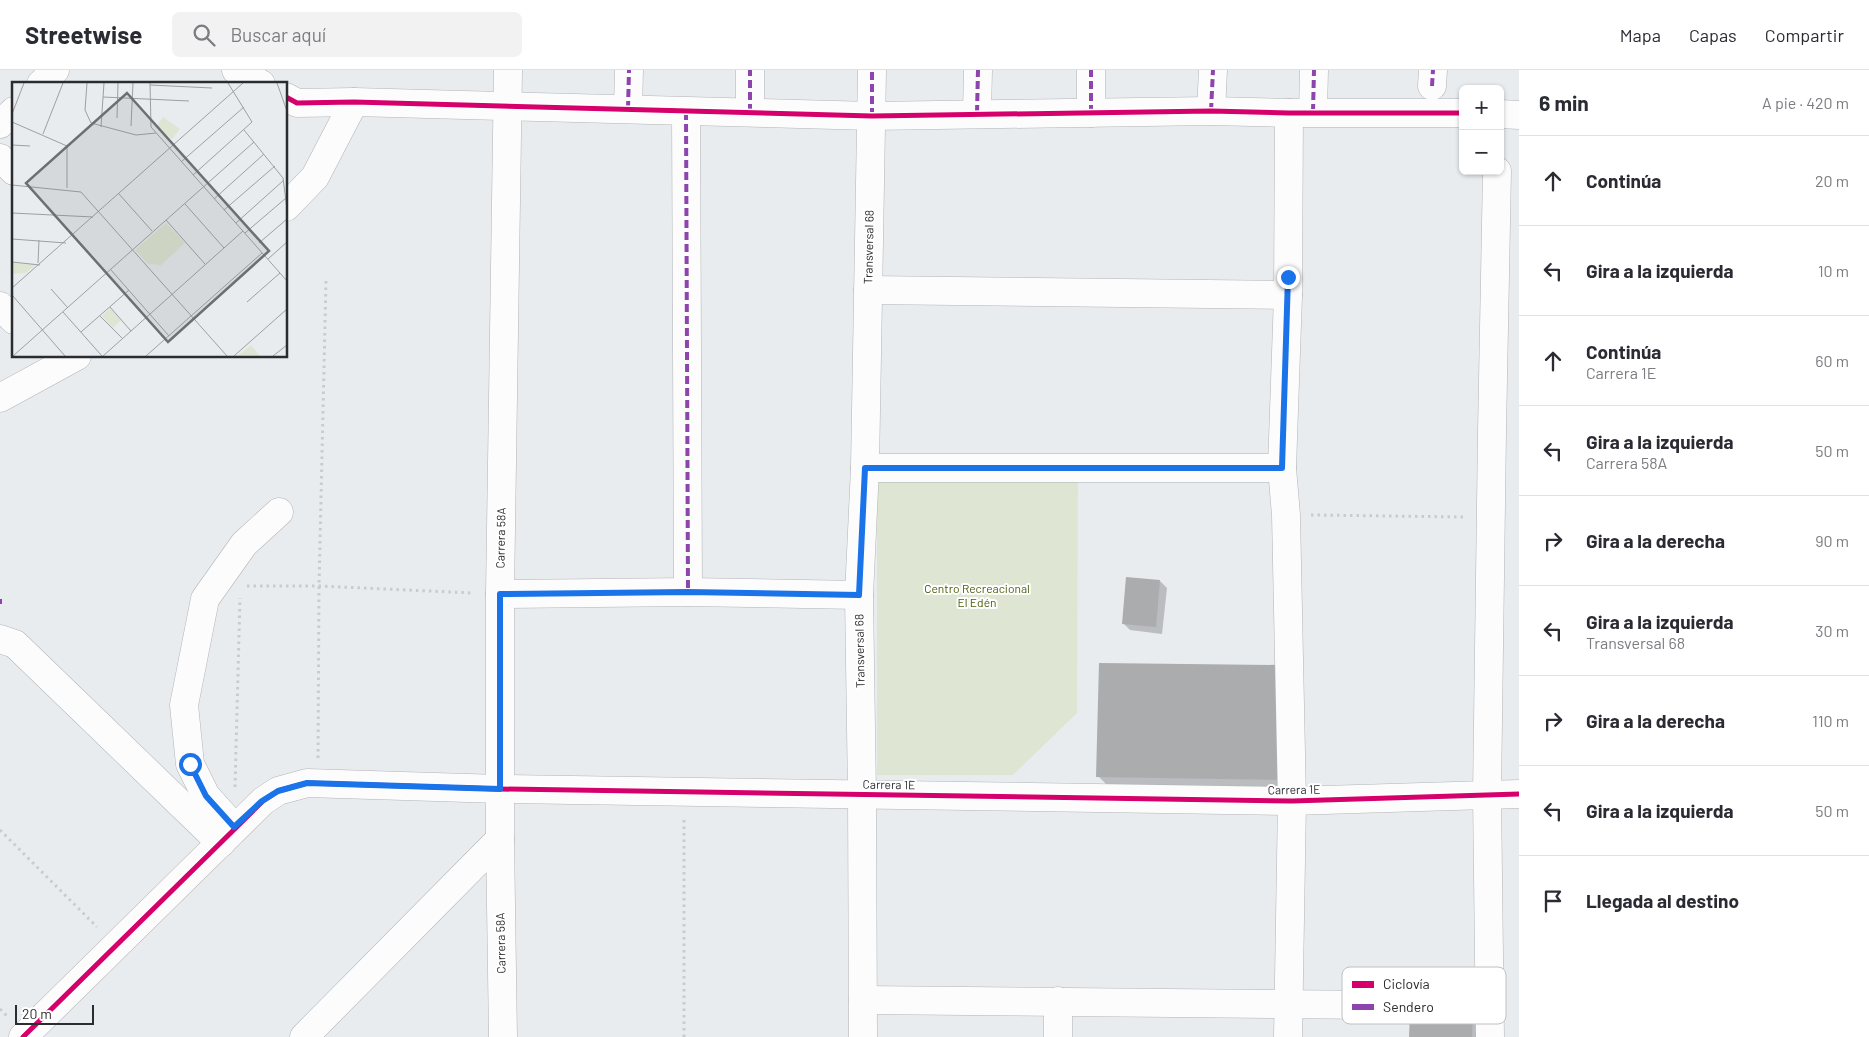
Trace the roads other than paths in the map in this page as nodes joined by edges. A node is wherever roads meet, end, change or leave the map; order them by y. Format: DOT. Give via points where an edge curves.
graph roads {
  1 [pos="57,70"];
  2 [pos="236,70"];
  3 [pos="508,70"];
  4 [pos="628,70"];
  5 [pos="750,70"];
  6 [pos="872,70"];
  7 [pos="978,70"];
  8 [pos="1091,70"];
  9 [pos="1213,70"];
  10 [pos="1314,70"];
  11 [pos="43,82"];
  12 [pos="70,82"];
  13 [pos="257,82"];
  14 [pos="288,98"];
  15 [pos="354,102"];
  16 [pos="508,106"];
  17 [pos="628,109"];
  18 [pos="1211,111"];
  19 [pos="686,112"];
  20 [pos="750,112"];
  21 [pos="12,113"];
  22 [pos="977,113"];
  23 [pos="1091,113"];
  24 [pos="1301,113"];
  25 [pos="1459,113"];
  26 [pos="1504,114"];
  27 [pos="1519,115"];
  28 [pos="872,116"];
  29 [pos="0,124"];
  30 [pos="0,158"];
  31 [pos="12,169"];
  32 [pos="1497,175"];
  33 [pos="288,205"];
  34 [pos="868,290"];
  35 [pos="1288,295"];
  36 [pos="0,306"];
  37 [pos="12,318"];
  38 [pos="61,360"];
  39 [pos="0,398"];
  40 [pos="865,468"];
  41 [pos="1282,468"];
  42 [pos="279,512"];
  43 [pos="688,592"];
  44 [pos="500,594"];
  45 [pos="859,595"];
  46 [pos="0,639"];
  47 [pos="500,789"];
  48 [pos="1488,794"];
  49 [pos="1519,794"];
  50 [pos="862,795"];
  51 [pos="1292,801"];
  52 [pos="228,835"];
  53 [pos="500,840"];
  54 [pos="1490,967"];
  55 [pos="863,1000"];
  56 [pos="1058,1001"];
  57 [pos="1288,1004"];
  58 [pos="1342,1005"];
  59 [pos="1490,1024"];
  60 [pos="22,1037"];
  61 [pos="304,1037"];
  62 [pos="503,1037"];
  63 [pos="863,1037"];
  64 [pos="1058,1037"];
  65 [pos="1288,1037"];
  66 [pos="1490,1037"];
  1 -- 11 [label="street"];
  1 -- 12 [label="street"];
  2 -- 13 [label="street"];
  3 -- 16 [label="street, Carrera 58A"];
  4 -- 17 [label="street"];
  5 -- 20 [label="street"];
  6 -- 28 [label="street, Transversal 68"];
  7 -- 22 [label="street"];
  8 -- 23 [label="street"];
  9 -- 18 [label="street"];
  10 -- 24 [label="street"];
  14 -- 15 [label="street" via="297,103"];
  15 -- 16 [label="street"];
  15 -- 33 [label="street" via="315,177"];
  16 -- 17 [label="street"];
  16 -- 44 [label="street, Carrera 58A"];
  17 -- 19 [label="street"];
  18 -- 23 [label="street"];
  18 -- 24 [label="street"];
  19 -- 20 [label="street"];
  19 -- 43 [label="street"];
  20 -- 28 [label="street"];
  21 -- 29 [label="street"];
  22 -- 23 [label="street"];
  22 -- 28 [label="street"];
  24 -- 25 [label="street"];
  24 -- 35 [label="street"];
  26 -- 27 [label="street"];
  28 -- 34 [label="street, Transversal 68"];
  30 -- 31 [label="street"];
  32 -- 48 [label="street"];
  34 -- 35 [label="street"];
  34 -- 40 [label="street, Transversal 68"];
  35 -- 41 [label="street"];
  36 -- 37 [label="street"];
  38 -- 39 [label="street"];
  40 -- 41 [label="street"];
  40 -- 45 [label="street, Transversal 68"];
  41 -- 51 [label="street" via="1286,515"];
  42 -- 52 [label="street" via="244,544 205,599 184,705 190,764"];
  43 -- 44 [label="street"];
  43 -- 45 [label="street"];
  44 -- 47 [label="street, Carrera 58A"];
  45 -- 50 [label="street, Transversal 68"];
  46 -- 52 [label="street" via="15,644"];
  47 -- 50 [label="street, Carrera 1E"];
  47 -- 52 [label="street, Carrera 1E" via="307,783 278,791 262,801"];
  47 -- 53 [label="street, Carrera 58A"];
  48 -- 49 [label="street, Carrera 1E"];
  48 -- 51 [label="street, Carrera 1E"];
  48 -- 54 [label="street"];
  50 -- 51 [label="street, Carrera 1E"];
  50 -- 55 [label="street, Transversal 68"];
  51 -- 57 [label="street"];
  52 -- 60 [label="street, Carrera 1E"];
  53 -- 61 [label="street"];
  53 -- 62 [label="street, Carrera 58A"];
  55 -- 56 [label="street"];
  55 -- 63 [label="street, Transversal 68"];
  56 -- 57 [label="street"];
  56 -- 64 [label="street"];
  57 -- 58 [label="street"];
  57 -- 65 [label="street"];
  59 -- 66 [label="street"];
}
